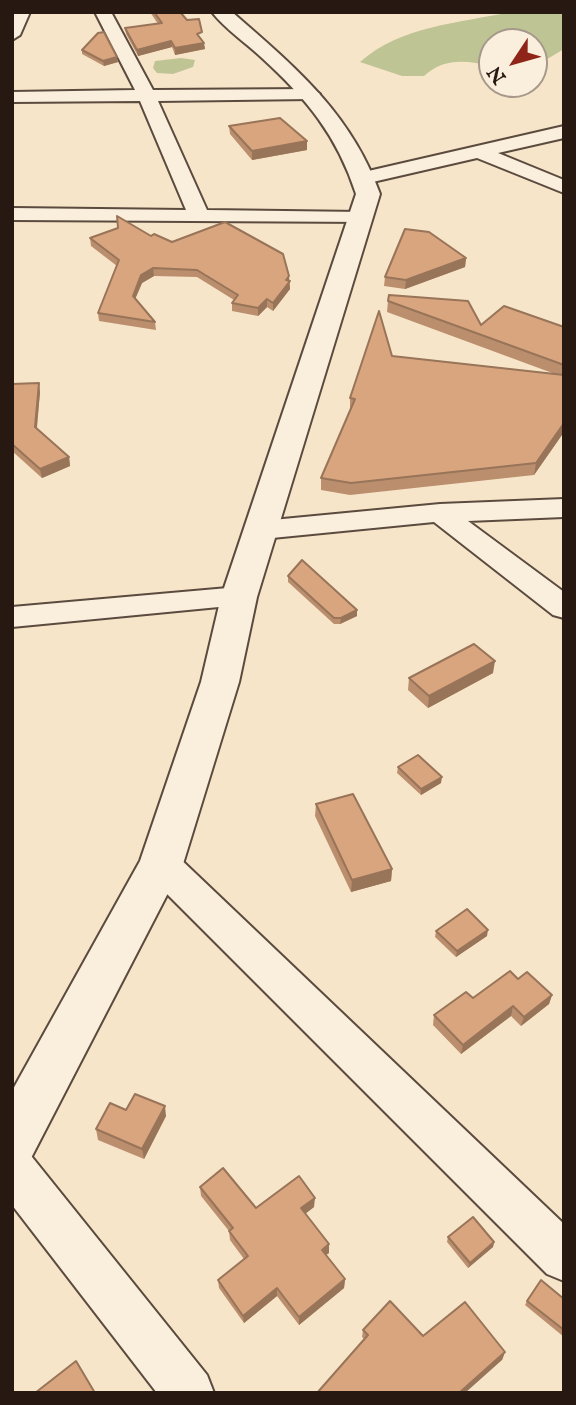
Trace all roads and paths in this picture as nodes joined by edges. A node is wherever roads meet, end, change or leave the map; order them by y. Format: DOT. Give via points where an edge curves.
graph roads {
  1 [pos="22,12"];
  2 [pos="103,12"];
  3 [pos="221,12"];
  4 [pos="12,35"];
  5 [pos="311,94"];
  6 [pos="147,96"];
  7 [pos="12,97"];
  8 [pos="564,132"];
  9 [pos="482,153"];
  10 [pos="364,178"];
  11 [pos="564,187"];
  12 [pos="12,214"];
  13 [pos="200,216"];
  14 [pos="362,218"];
  15 [pos="564,508"];
  16 [pos="440,513"];
  17 [pos="262,530"];
  18 [pos="239,597"];
  19 [pos="564,608"];
  20 [pos="12,617"];
  21 [pos="161,864"];
  22 [pos="12,1142"];
  23 [pos="12,1168"];
  24 [pos="564,1256"];
  25 [pos="189,1393"];
  1 -- 4 [label="street"];
  2 -- 6 [label="street"];
  3 -- 5 [label="street"];
  5 -- 6 [label="street"];
  5 -- 10 [label="street" via="337,124"];
  6 -- 7 [label="street"];
  6 -- 13 [label="street"];
  8 -- 9 [label="street"];
  9 -- 10 [label="street"];
  9 -- 11 [label="street"];
  10 -- 14 [label="street" via="368,194"];
  12 -- 13 [label="street"];
  13 -- 14 [label="street"];
  14 -- 17 [label="street"];
  15 -- 16 [label="street"];
  16 -- 17 [label="street"];
  16 -- 19 [label="street"];
  17 -- 18 [label="street"];
  18 -- 20 [label="street"];
  18 -- 21 [label="street" via="220,682"];
  21 -- 22 [label="street"];
  21 -- 24 [label="street"];
  23 -- 25 [label="street"];
}
